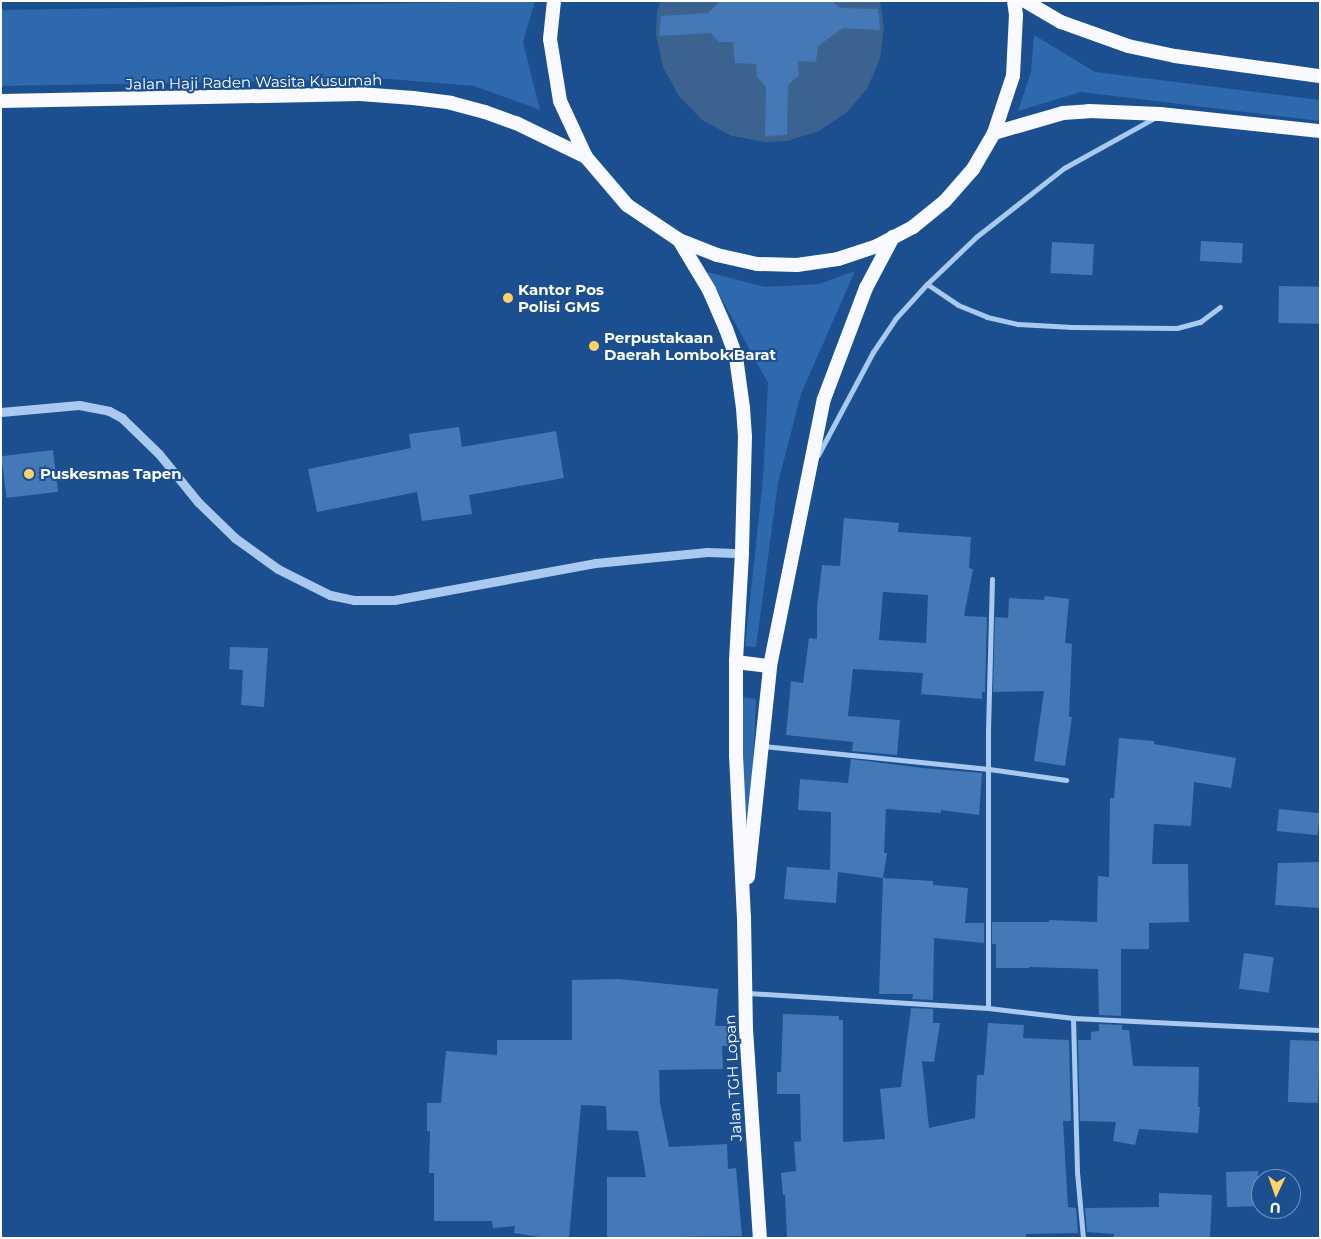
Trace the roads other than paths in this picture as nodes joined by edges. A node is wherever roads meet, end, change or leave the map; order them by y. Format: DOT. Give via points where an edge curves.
graph roads {
  1 [pos="554,1"];
  2 [pos="1014,1"];
  3 [pos="1025,1"];
  4 [pos="1320,76"];
  5 [pos="1,101"];
  6 [pos="1160,114"];
  7 [pos="1320,131"];
  8 [pos="994,133"];
  9 [pos="586,158"];
  10 [pos="893,237"];
  11 [pos="679,240"];
  12 [pos="927,284"];
  13 [pos="1220,307"];
  14 [pos="1,412"];
  15 [pos="806,477"];
  16 [pos="742,553"];
  17 [pos="992,579"];
  18 [pos="736,662"];
  19 [pos="770,666"];
  20 [pos="762,746"];
  21 [pos="989,770"];
  22 [pos="1066,780"];
  23 [pos="744,917"];
  24 [pos="745,993"];
  25 [pos="988,1008"];
  26 [pos="1073,1018"];
  27 [pos="1320,1030"];
  28 [pos="760,1238"];
  29 [pos="1083,1238"];
  1 -- 9 [label="highway" via="550,39 560,100"];
  2 -- 8 [label="highway" via="1013,76"];
  3 -- 4 [label="highway" via="1061,22 1128,46 1175,56"];
  5 -- 9 [label="highway, Jalan Haji Raden Wasita Kusumah" via="360,94 413,98 485,112 516,123"];
  6 -- 7 [label="highway"];
  6 -- 8 [label="highway" via="1072,112"];
  6 -- 12 [label="street" via="1064,168 976,237"];
  8 -- 10 [label="highway" via="973,169 945,200 912,227"];
  9 -- 11 [label="highway" via="627,205"];
  10 -- 11 [label="highway" via="838,259 797,265 749,262 717,255"];
  10 -- 15 [label="highway" via="866,288 824,399"];
  11 -- 16 [label="highway" via="709,290 736,357 745,436"];
  12 -- 13 [label="street" via="958,305 987,317 1018,324 1177,328 1200,322"];
  12 -- 15 [label="street" via="895,319 873,352"];
  14 -- 16 [label="street" via="79,405 109,411 122,418 159,454 198,502 236,538 278,569 330,594 354,600 394,600 595,563 708,552"];
  15 -- 19 [label="highway"];
  16 -- 18 [label="highway"];
  17 -- 21 [label="street"];
  18 -- 19 [label="highway"];
  18 -- 23 [label="highway"];
  19 -- 20 [label="highway"];
  20 -- 21 [label="street"];
  20 -- 23 [label="highway"];
  21 -- 22 [label="street"];
  21 -- 25 [label="street"];
  23 -- 24 [label="highway, Jalan TGH Lopan"];
  24 -- 25 [label="street"];
  24 -- 28 [label="highway, Jalan TGH Lopan"];
  25 -- 26 [label="street"];
  26 -- 27 [label="street"];
  26 -- 29 [label="street" via="1077,1172"];
}
